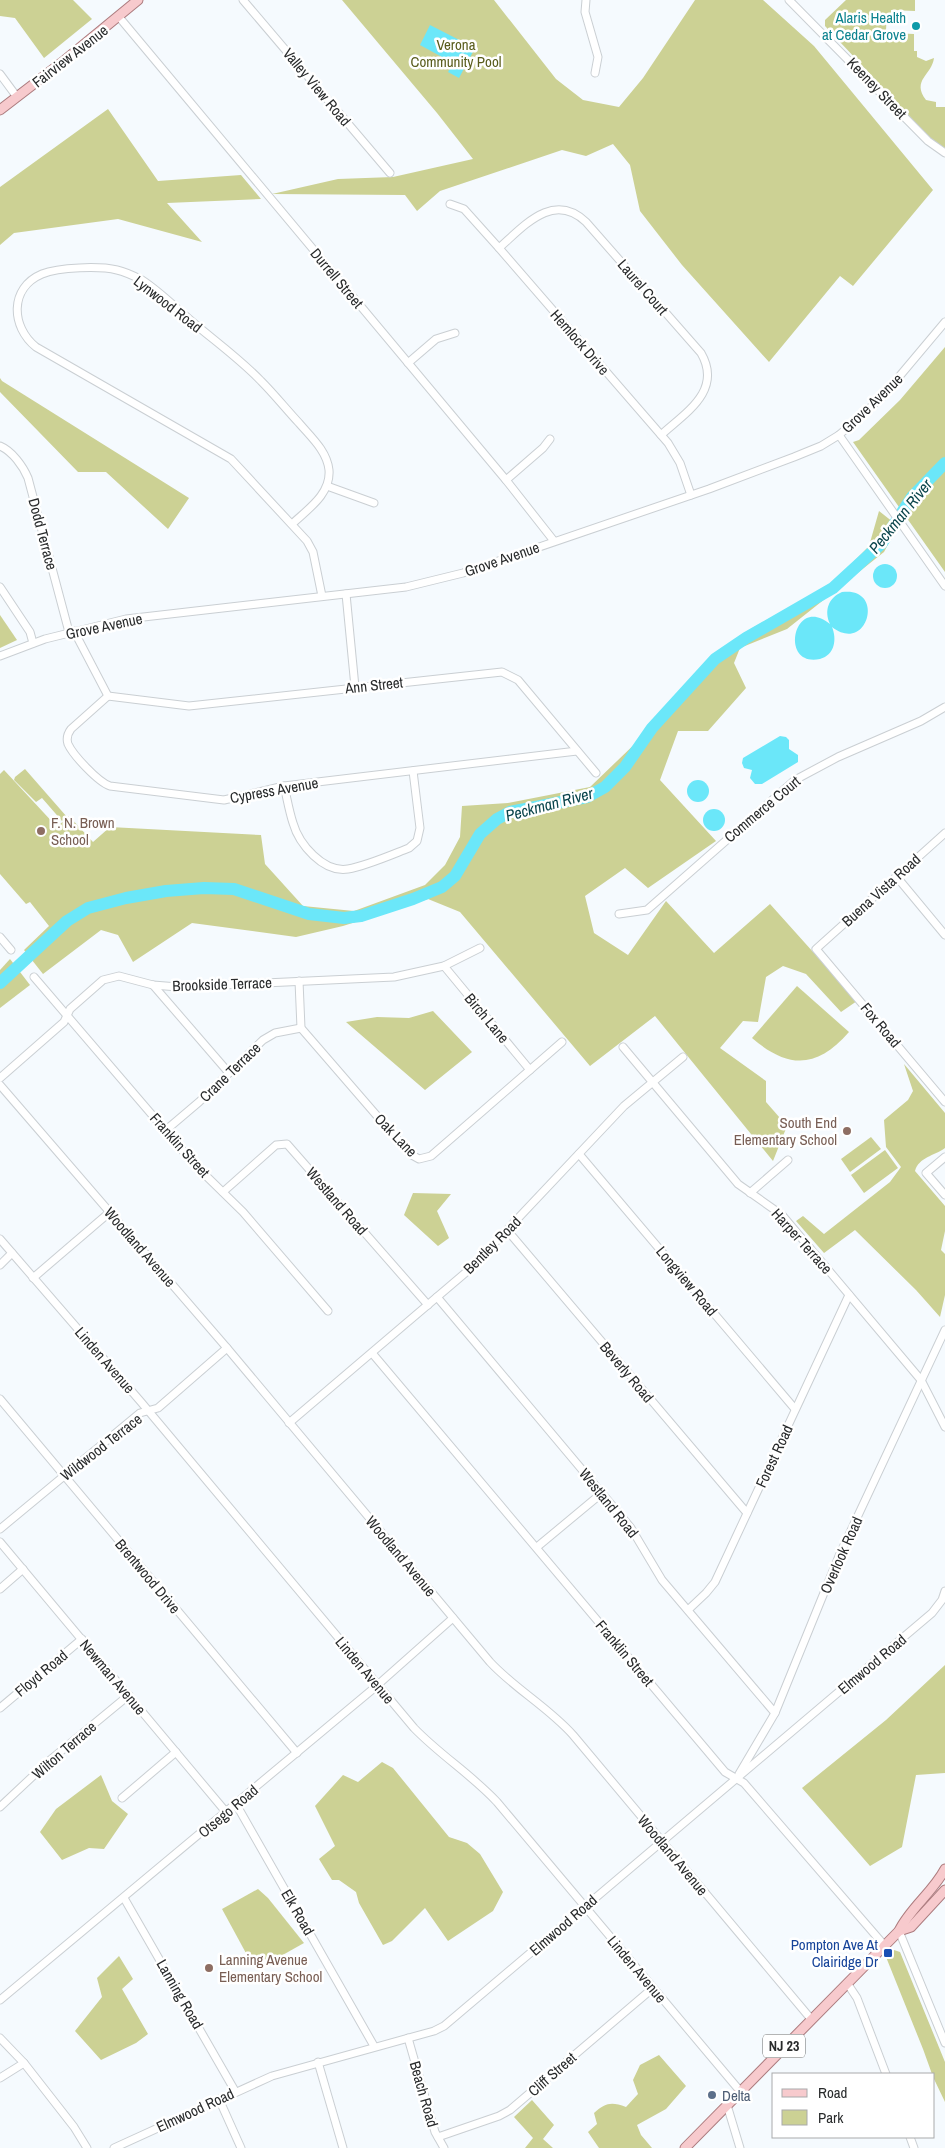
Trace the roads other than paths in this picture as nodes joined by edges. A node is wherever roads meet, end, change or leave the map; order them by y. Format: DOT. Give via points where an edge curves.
graph roads {
  1 [pos="138,0"];
  2 [pos="243,0"];
  3 [pos="586,0"];
  4 [pos="789,0"];
  5 [pos="119,17"];
  6 [pos="595,73"];
  7 [pos="0,74"];
  8 [pos="17,97"];
  9 [pos="0,110"];
  10 [pos="945,153"];
  11 [pos="390,173"];
  12 [pos="450,204"];
  13 [pos="499,248"];
  14 [pos="945,322"];
  15 [pos="455,333"];
  16 [pos="408,363"];
  17 [pos="661,434"];
  18 [pos="839,435"];
  19 [pos="550,439"];
  20 [pos="0,446"];
  21 [pos="506,480"];
  22 [pos="327,486"];
  23 [pos="691,495"];
  24 [pos="374,503"];
  25 [pos="292,524"];
  26 [pos="554,541"];
  27 [pos="0,586"];
  28 [pos="945,586"];
  29 [pos="346,594"];
  30 [pos="322,596"];
  31 [pos="72,632"];
  32 [pos="34,642"];
  33 [pos="0,656"];
  34 [pos="355,687"];
  35 [pos="108,696"];
  36 [pos="945,707"];
  37 [pos="577,750"];
  38 [pos="413,771"];
  39 [pos="596,773"];
  40 [pos="284,786"];
  41 [pos="945,833"];
  42 [pos="896,876"];
  43 [pos="619,914"];
  44 [pos="945,935"];
  45 [pos="0,938"];
  46 [pos="480,948"];
  47 [pos="816,948"];
  48 [pos="10,950"];
  49 [pos="444,966"];
  50 [pos="34,977"];
  51 [pos="299,981"];
  52 [pos="153,985"];
  53 [pos="67,1016"];
  54 [pos="301,1028"];
  55 [pos="562,1042"];
  56 [pos="623,1048"];
  57 [pos="683,1056"];
  58 [pos="530,1070"];
  59 [pos="229,1073"];
  60 [pos="0,1078"];
  61 [pos="652,1082"];
  62 [pos="0,1085"];
  63 [pos="945,1102"];
  64 [pos="166,1130"];
  65 [pos="579,1154"];
  66 [pos="945,1158"];
  67 [pos="788,1160"];
  68 [pos="223,1192"];
  69 [pos="750,1193"];
  70 [pos="945,1195"];
  71 [pos="110,1212"];
  72 [pos="508,1230"];
  73 [pos="0,1239"];
  74 [pos="12,1253"];
  75 [pos="0,1265"];
  76 [pos="33,1278"];
  77 [pos="849,1295"];
  78 [pos="437,1297"];
  79 [pos="428,1305"];
  80 [pos="328,1311"];
  81 [pos="945,1330"];
  82 [pos="227,1348"];
  83 [pos="372,1353"];
  84 [pos="921,1380"];
  85 [pos="0,1400"];
  86 [pos="795,1409"];
  87 [pos="148,1411"];
  88 [pos="290,1423"];
  89 [pos="945,1427"];
  90 [pos="64,1476"];
  91 [pos="602,1493"];
  92 [pos="747,1513"];
  93 [pos="0,1530"];
  94 [pos="0,1542"];
  95 [pos="537,1547"];
  96 [pos="24,1569"];
  97 [pos="0,1589"];
  98 [pos="945,1591"];
  99 [pos="688,1610"];
  100 [pos="453,1618"];
  101 [pos="82,1639"];
  102 [pos="378,1685"];
  103 [pos="129,1695"];
  104 [pos="0,1708"];
  105 [pos="775,1713"];
  106 [pos="176,1752"];
  107 [pos="297,1753"];
  108 [pos="736,1778"];
  109 [pos="122,1798"];
  110 [pos="236,1804"];
  111 [pos="0,1807"];
  112 [pos="226,1812"];
  113 [pos="661,1841"];
  114 [pos="945,1869"];
  115 [pos="945,1890"];
  116 [pos="124,1898"];
  117 [pos="584,1906"];
  118 [pos="899,1931"];
  119 [pos="884,1945"];
  120 [pos="846,1983"];
  121 [pos="653,1988"];
  122 [pos="0,2000"];
  123 [pos="811,2019"];
  124 [pos="0,2038"];
  125 [pos="408,2038"];
  126 [pos="945,2043"];
  127 [pos="374,2046"];
  128 [pos="318,2062"];
  129 [pos="24,2063"];
  130 [pos="886,2073"];
  131 [pos="0,2078"];
  132 [pos="235,2091"];
  133 [pos="740,2092"];
  134 [pos="219,2099"];
  135 [pos="727,2105"];
  136 [pos="438,2137"];
  137 [pos="87,2148"];
  138 [pos="114,2148"];
  139 [pos="241,2148"];
  140 [pos="343,2148"];
  141 [pos="444,2148"];
  142 [pos="685,2148"];
  143 [pos="740,2148"];
  1 -- 5 [label="main road, Fairview Avenue"];
  2 -- 11 [label="street, Valley View Road"];
  3 -- 6 [label="street" via="585,12 598,57"];
  4 -- 10 [label="street, Keeney Street" via="928,141"];
  5 -- 8 [label="main road, Fairview Avenue"];
  5 -- 16 [label="street, Durrell Street"];
  7 -- 8 [label="street"];
  8 -- 9 [label="main road, Fairview Avenue"];
  12 -- 13 [label="street, Hemlock Drive" via="464,209"];
  13 -- 17 [label="street, Hemlock Drive"];
  13 -- 17 [label="street, Laurel Court" via="544,212 561,210 586,222 700,354 707,370 704,393"];
  14 -- 18 [label="street, Grove Avenue" via="882,397"];
  15 -- 16 [label="street" via="436,339"];
  16 -- 21 [label="street, Durrell Street"];
  17 -- 23 [label="street, Hemlock Drive" via="676,455"];
  18 -- 23 [label="street, Grove Avenue" via="794,457"];
  18 -- 28 [label="street"];
  19 -- 21 [label="street"];
  20 -- 31 [label="street, Dodd Terrace" via="21,466 28,478"];
  21 -- 26 [label="street, Durrell Street"];
  22 -- 24 [label="street"];
  22 -- 25 [label="street" via="320,498"];
  22 -- 25 [label="street, Lynwood Road" via="329,468 323,452 260,379 143,281 119,271 100,268 47,272 26,285 16,313 21,329 32,343 231,460"];
  23 -- 26 [label="street, Grove Avenue"];
  25 -- 30 [label="street, Lynwood Road" via="311,546"];
  26 -- 29 [label="street, Grove Avenue" via="463,573 406,587"];
  27 -- 32 [label="street"];
  29 -- 30 [label="street, Grove Avenue"];
  29 -- 34 [label="street"];
  30 -- 31 [label="street, Grove Avenue" via="126,619"];
  31 -- 32 [label="street, Grove Avenue"];
  31 -- 35 [label="street"];
  32 -- 33 [label="street, Grove Avenue"];
  34 -- 35 [label="street, Ann Street" via="190,706"];
  34 -- 37 [label="street, Ann Street" via="506,673 518,680"];
  35 -- 40 [label="street, Cypress Avenue" via="71,729 68,739 70,746 105,784 224,800"];
  36 -- 43 [label="street, Commerce Court" via="795,780 647,910"];
  37 -- 38 [label="street, Cypress Avenue"];
  37 -- 39 [label="street, Ann Street"];
  38 -- 40 [label="street, Cypress Avenue"];
  38 -- 40 [label="street" via="420,828 417,841 409,848 349,869 322,863 300,839 293,825"];
  41 -- 42 [label="street, Buena Vista Road"];
  42 -- 44 [label="street"];
  42 -- 47 [label="street, Buena Vista Road"];
  45 -- 48 [label="street"];
  46 -- 49 [label="street, Brookside Terrace"];
  47 -- 63 [label="street, Fox Road"];
  49 -- 51 [label="street, Brookside Terrace" via="394,976"];
  49 -- 58 [label="street, Birch Lane"];
  50 -- 53 [label="street, Franklin Street"];
  51 -- 52 [label="street, Brookside Terrace" via="178,987"];
  51 -- 54 [label="street"];
  52 -- 53 [label="street, Brookside Terrace" via="124,977 108,978 99,982 70,1009"];
  52 -- 59 [label="street"];
  53 -- 60 [label="street, Brookside Terrace"];
  53 -- 64 [label="street, Franklin Street"];
  54 -- 58 [label="street, Oak Lane" via="410,1154 419,1159 431,1156"];
  54 -- 59 [label="street, Crane Terrace" via="267,1037"];
  55 -- 58 [label="street, Oak Lane"];
  56 -- 61 [label="street, Harper Terrace"];
  57 -- 61 [label="street, Bentley Road"];
  59 -- 64 [label="street, Crane Terrace"];
  61 -- 65 [label="street, Bentley Road" via="624,1106"];
  61 -- 69 [label="street, Harper Terrace" via="735,1180"];
  62 -- 71 [label="street, Woodland Avenue"];
  64 -- 68 [label="street, Franklin Street"];
  65 -- 72 [label="street, Bentley Road"];
  65 -- 86 [label="street, Longview Road"];
  66 -- 70 [label="street" via="926,1173"];
  67 -- 69 [label="street"];
  68 -- 79 [label="street, Westland Road" via="276,1145 283,1144 292,1149"];
  68 -- 80 [label="street, Franklin Street"];
  69 -- 77 [label="street, Harper Terrace" via="782,1215"];
  71 -- 76 [label="street"];
  71 -- 82 [label="street, Woodland Avenue"];
  72 -- 78 [label="street, Bentley Road"];
  72 -- 92 [label="street, Beverly Road"];
  73 -- 74 [label="street, Linden Avenue"];
  74 -- 75 [label="street"];
  74 -- 76 [label="street, Linden Avenue"];
  76 -- 87 [label="street, Linden Avenue"];
  77 -- 84 [label="street, Harper Terrace"];
  77 -- 86 [label="street, Forest Road"];
  78 -- 79 [label="street, Bentley Road"];
  78 -- 91 [label="street, Westland Road"];
  79 -- 83 [label="street, Bentley Road"];
  81 -- 84 [label="street, Overlook Road"];
  82 -- 87 [label="street, Wildwood Terrace" via="158,1408"];
  82 -- 88 [label="street, Woodland Avenue"];
  83 -- 88 [label="street, Bentley Road"];
  83 -- 95 [label="street, Franklin Street"];
  84 -- 89 [label="street, Harper Terrace"];
  84 -- 105 [label="street, Overlook Road" via="836,1564"];
  85 -- 90 [label="street, Brentwood Drive"];
  86 -- 92 [label="street, Forest Road"];
  87 -- 90 [label="street, Wildwood Terrace" via="140,1413"];
  87 -- 102 [label="street, Linden Avenue"];
  88 -- 100 [label="street, Woodland Avenue"];
  90 -- 93 [label="street, Wildwood Terrace"];
  90 -- 107 [label="street, Brentwood Drive"];
  91 -- 95 [label="street"];
  91 -- 99 [label="street, Westland Road" via="634,1533 658,1574"];
  92 -- 99 [label="street, Forest Road" via="712,1586"];
  94 -- 96 [label="street, Newman Avenue"];
  95 -- 108 [label="street, Franklin Street" via="725,1772"];
  96 -- 97 [label="street"];
  96 -- 101 [label="street, Newman Avenue"];
  98 -- 108 [label="street, Elmwood Road" via="932,1613"];
  99 -- 105 [label="street, Westland Road"];
  100 -- 102 [label="street, Otsego Road"];
  100 -- 113 [label="street, Woodland Avenue" via="499,1672 565,1726"];
  101 -- 103 [label="street, Newman Avenue"];
  101 -- 104 [label="street, Floyd Road"];
  102 -- 107 [label="street, Otsego Road"];
  102 -- 117 [label="street, Linden Avenue" via="423,1738 488,1793"];
  103 -- 106 [label="street, Newman Avenue"];
  103 -- 111 [label="street, Wilton Terrace" via="49,1761"];
  105 -- 108 [label="street, Overlook Road"];
  106 -- 109 [label="street"];
  106 -- 112 [label="street, Newman Avenue"];
  107 -- 110 [label="street, Otsego Road"];
  108 -- 113 [label="street, Elmwood Road"];
  108 -- 119 [label="street, Franklin Street" via="744,1783"];
  110 -- 112 [label="street, Otsego Road"];
  110 -- 127 [label="street, Elk Road"];
  112 -- 116 [label="street, Otsego Road"];
  113 -- 117 [label="street, Elmwood Road"];
  113 -- 123 [label="street, Woodland Avenue"];
  114 -- 118 [label="main road, NJ 23" via="930,1892 904,1920"];
  115 -- 118 [label="main road, NJ 23" via="911,1927"];
  116 -- 122 [label="street, Otsego Road"];
  116 -- 132 [label="street, Lanning Road"];
  117 -- 121 [label="street, Linden Avenue"];
  117 -- 125 [label="street, Elmwood Road" via="444,2026"];
  118 -- 119 [label="main road, NJ 23"];
  118 -- 126 [label="street"];
  119 -- 120 [label="main road, NJ 23"];
  120 -- 123 [label="main road, NJ 23"];
  120 -- 130 [label="street" via="857,1998"];
  121 -- 133 [label="street, Linden Avenue"];
  121 -- 136 [label="street, Cliff Street" via="510,2110"];
  123 -- 133 [label="main road, NJ 23"];
  124 -- 129 [label="street"];
  125 -- 127 [label="street, Elmwood Road"];
  125 -- 136 [label="street, Beach Road"];
  127 -- 128 [label="street, Elmwood Road"];
  128 -- 132 [label="street, Elmwood Road"];
  128 -- 140 [label="street"];
  129 -- 131 [label="street"];
  129 -- 137 [label="street"];
  132 -- 134 [label="street, Elmwood Road"];
  133 -- 135 [label="main road, NJ 23"];
  134 -- 138 [label="street, Elmwood Road"];
  134 -- 139 [label="street"];
  135 -- 142 [label="main road, NJ 23"];
  135 -- 143 [label="street"];
  136 -- 141 [label="street, Beach Road"];
}
